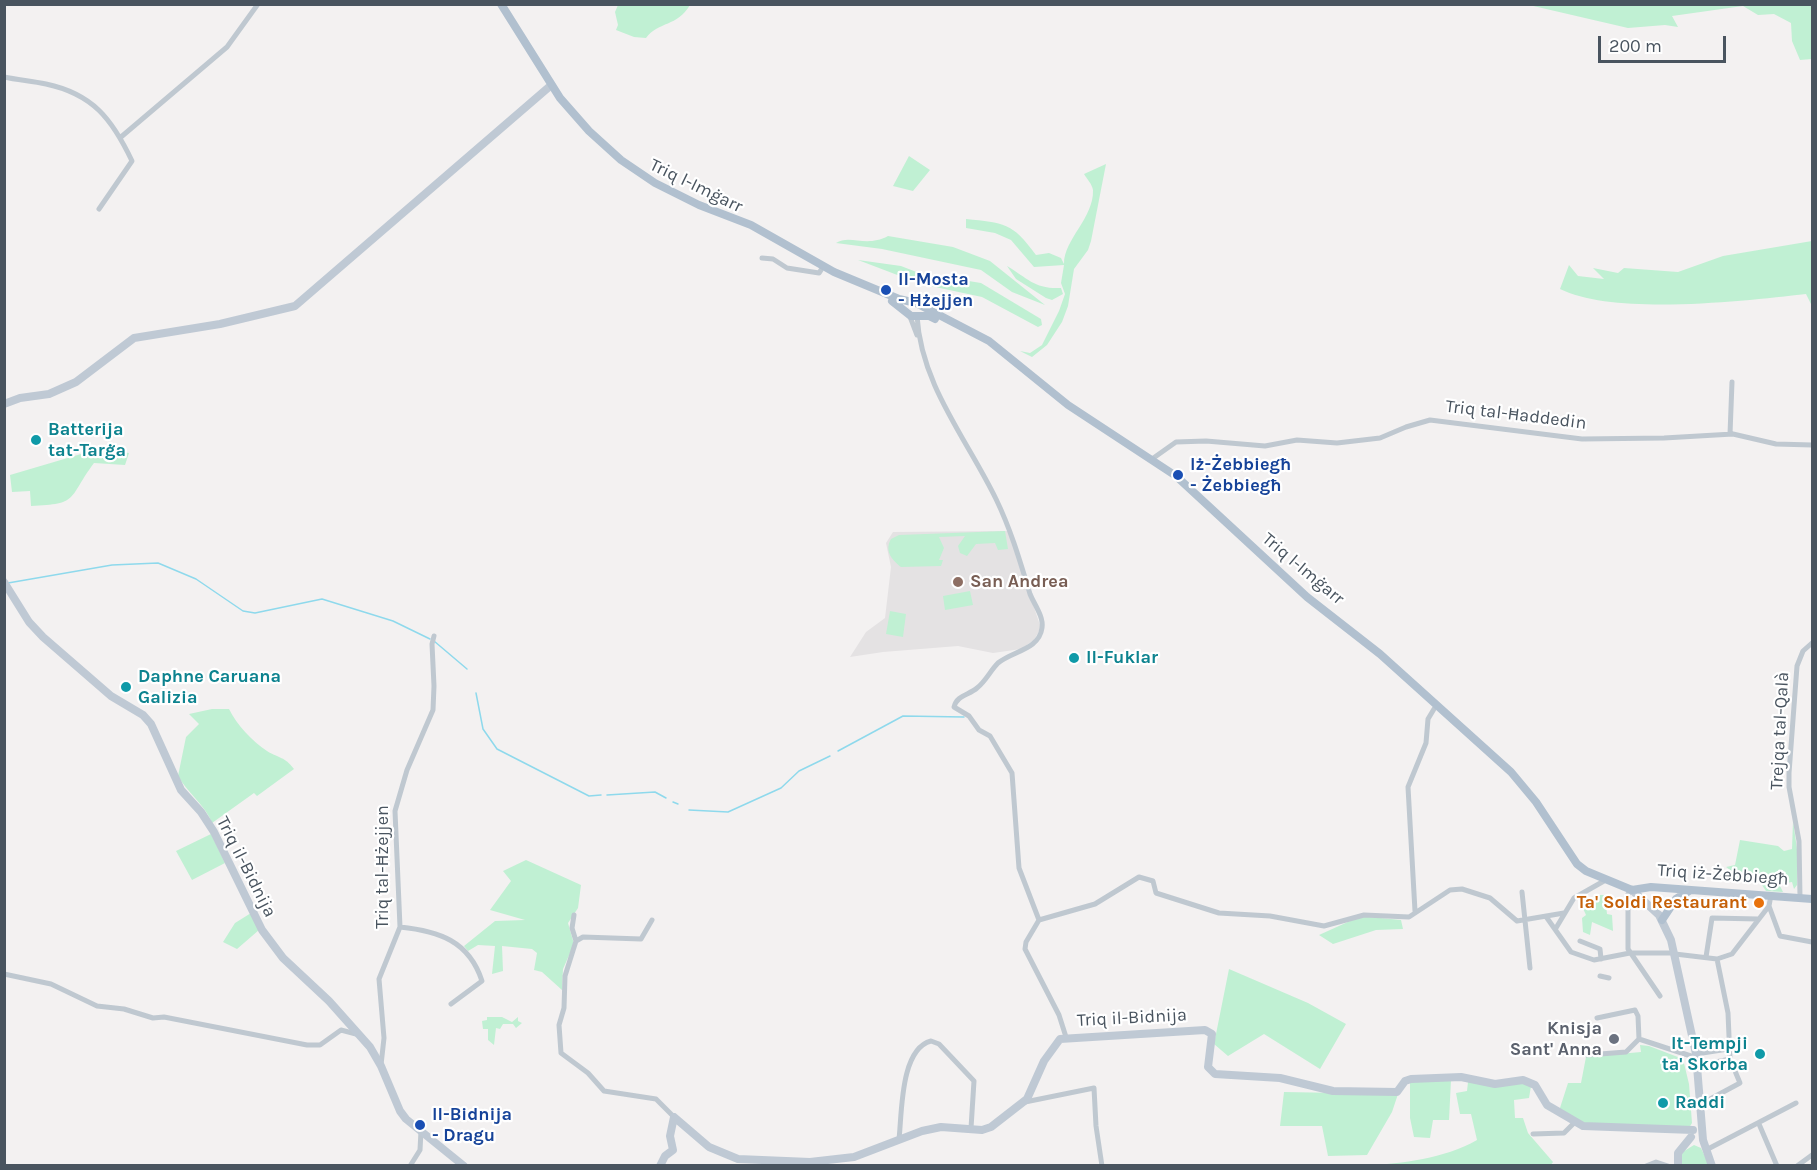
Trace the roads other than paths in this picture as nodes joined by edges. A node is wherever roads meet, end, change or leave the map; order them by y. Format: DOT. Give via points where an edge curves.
graph roads {
  1 [pos="258,4"];
  2 [pos="499,4"];
  3 [pos="4,77"];
  4 [pos="549,87"];
  5 [pos="121,137"];
  6 [pos="99,209"];
  7 [pos="762,258"];
  8 [pos="821,270"];
  9 [pos="914,313"];
  10 [pos="921,342"];
  11 [pos="1732,382"];
  12 [pos="4,404"];
  13 [pos="1730,434"];
  14 [pos="1812,444"];
  15 [pos="1152,459"];
  16 [pos="4,582"];
  17 [pos="434,636"];
  18 [pos="1812,643"];
  19 [pos="1434,709"];
  20 [pos="1604,881"];
  21 [pos="1672,888"];
  22 [pos="1631,890"];
  23 [pos="1692,890"];
  24 [pos="1522,892"];
  25 [pos="1771,895"];
  26 [pos="1800,897"];
  27 [pos="1676,898"];
  28 [pos="1812,899"];
  29 [pos="1769,906"];
  30 [pos="1415,911"];
  31 [pos="1563,913"];
  32 [pos="574,915"];
  33 [pos="1547,918"];
  34 [pos="1758,919"];
  35 [pos="652,920"];
  36 [pos="1039,920"];
  37 [pos="1525,920"];
  38 [pos="1662,920"];
  39 [pos="400,927"];
  40 [pos="1556,928"];
  41 [pos="576,941"];
  42 [pos="1580,941"];
  43 [pos="1812,942"];
  44 [pos="1630,953"];
  45 [pos="1673,953"];
  46 [pos="1706,957"];
  47 [pos="1717,958"];
  48 [pos="1601,959"];
  49 [pos="1530,968"];
  50 [pos="4,974"];
  51 [pos="1600,976"];
  52 [pos="1610,978"];
  53 [pos="1660,996"];
  54 [pos="451,1004"];
  55 [pos="1597,1018"];
  56 [pos="360,1037"];
  57 [pos="1066,1037"];
  58 [pos="1639,1039"];
  59 [pos="1728,1049"];
  60 [pos="1587,1055"];
  61 [pos="1696,1059"];
  62 [pos="1730,1059"];
  63 [pos="381,1066"];
  64 [pos="1025,1102"];
  65 [pos="1796,1103"];
  66 [pos="1700,1105"];
  67 [pos="674,1117"];
  68 [pos="1574,1123"];
  69 [pos="1759,1124"];
  70 [pos="971,1128"];
  71 [pos="421,1131"];
  72 [pos="1533,1134"];
  73 [pos="1696,1136"];
  74 [pos="899,1139"];
  75 [pos="1706,1150"];
  76 [pos="1812,1155"];
  77 [pos="410,1166"];
  78 [pos="464,1166"];
  79 [pos="660,1166"];
  80 [pos="1102,1166"];
  81 [pos="1646,1166"];
  82 [pos="1668,1166"];
  83 [pos="1678,1166"];
  84 [pos="1712,1166"];
  85 [pos="1778,1166"];
  86 [pos="1797,1166"];
  1 -- 5 [label="street" via="227,47"];
  2 -- 4 [label="main road, Triq l-Imġarr"];
  2 -- 9 [label="main road, Triq l-Imġarr" via="560,98 621,160 655,183 751,225"];
  3 -- 5 [label="street" via="81,94"];
  4 -- 8 [label="main road, Triq l-Imġarr" via="594,140 646,182 690,206 768,239"];
  4 -- 12 [label="street" via="295,306 220,324 134,338 76,382 49,394"];
  5 -- 6 [label="street" via="132,161"];
  7 -- 8 [label="street" via="773,259 787,268 819,273"];
  8 -- 9 [label="main road, Triq l-Imġarr"];
  9 -- 10 [label="street"];
  9 -- 10 [label="street"];
  9 -- 15 [label="main road, Triq l-Imġarr" via="989,341 1068,405"];
  9 -- 19 [label="main road, Triq l-Imġarr" via="934,318 987,345 1066,408 1173,479 1276,574 1393,669"];
  10 -- 36 [label="street" via="940,400 996,498 1043,626 1036,642 1000,662 978,687 957,699 954,708 990,736 1012,773 1019,868"];
  11 -- 13 [label="street"];
  13 -- 14 [label="street, Triq tal-Ħaddedin" via="1776,444"];
  13 -- 15 [label="street, Triq tal-Ħaddedin" via="1582,439 1430,420 1380,438 1337,443 1297,440 1265,446 1182,441 1166,447"];
  15 -- 22 [label="main road, Triq l-Imġarr" via="1505,766 1536,801 1577,864"];
  16 -- 56 [label="street, Triq il-Bidnija" via="43,637 111,696 144,715 181,790 214,832 271,944"];
  17 -- 39 [label="street, Triq tal-Ħżejjen" via="433,710 394,811"];
  18 -- 26 [label="street, Trejqa tal-Qalà" via="1803,651 1796,674 1789,773 1799,841"];
  19 -- 20 [label="main road, Triq l-Imġarr" via="1508,774 1534,804 1575,867"];
  19 -- 30 [label="street" via="1428,719 1426,743 1408,787"];
  20 -- 22 [label="main road, Triq l-Imġarr"];
  20 -- 31 [label="street" via="1574,898"];
  21 -- 22 [label="main road, Triq iż-Żebbiegħ" via="1640,886"];
  21 -- 23 [label="main road, Triq iż-Żebbiegħ"];
  21 -- 27 [label="main road"];
  22 -- 38 [label="street"];
  22 -- 44 [label="street"];
  22 -- 45 [label="street" via="1654,912"];
  23 -- 25 [label="main road, Triq iż-Żebbiegħ"];
  23 -- 27 [label="main road"];
  24 -- 37 [label="street"];
  25 -- 26 [label="main road, Triq iż-Żebbiegħ"];
  25 -- 29 [label="street"];
  26 -- 28 [label="main road, Triq iż-Żebbiegħ"];
  27 -- 38 [label="main road"];
  29 -- 34 [label="street"];
  29 -- 43 [label="street" via="1780,936"];
  30 -- 36 [label="street" via="1409,918 1364,915 1324,926 1270,916 1214,912 1156,893 1153,881 1139,877 1095,904"];
  30 -- 37 [label="street" via="1450,890 1462,889 1490,898 1517,921"];
  31 -- 33 [label="street"];
  31 -- 40 [label="street"];
  32 -- 41 [label="street"];
  33 -- 37 [label="street"];
  33 -- 40 [label="street"];
  34 -- 46 [label="street" via="1712,918"];
  34 -- 47 [label="street" via="1732,954"];
  35 -- 41 [label="street" via="642,939 583,937"];
  36 -- 57 [label="street" via="1025,949"];
  37 -- 49 [label="street"];
  38 -- 45 [label="street"];
  39 -- 54 [label="street" via="445,936 478,969 482,981"];
  39 -- 63 [label="street, Triq tal-Ħżejjen" via="379,979 384,1038"];
  40 -- 48 [label="street" via="1571,952"];
  41 -- 67 [label="street" via="565,976 559,1025 562,1056 588,1073 604,1091 656,1099"];
  42 -- 48 [label="street" via="1600,949"];
  44 -- 45 [label="street"];
  44 -- 48 [label="street"];
  44 -- 53 [label="street"];
  45 -- 46 [label="street"];
  45 -- 61 [label="street"];
  46 -- 47 [label="street"];
  47 -- 59 [label="street" via="1728,1013"];
  50 -- 56 [label="street" via="51,984 107,1009 124,1009 153,1018 297,1044 320,1045 341,1030"];
  51 -- 52 [label="street"];
  55 -- 58 [label="street" via="1635,1010"];
  56 -- 63 [label="street, Triq il-Bidnija"];
  57 -- 64 [label="street, Triq il-Bidnija" via="1060,1039 1044,1061"];
  57 -- 68 [label="street, Triq il-Bidnija" via="1208,1030 1212,1034 1209,1067 1213,1073 1281,1078 1333,1091 1395,1092 1405,1081 1415,1078 1461,1077 1496,1084 1523,1080 1535,1085 1546,1105"];
  58 -- 60 [label="street" via="1626,1052"];
  58 -- 61 [label="street"];
  59 -- 61 [label="street"];
  59 -- 62 [label="street"];
  61 -- 62 [label="street"];
  61 -- 66 [label="street"];
  61 -- 73 [label="street"];
  62 -- 66 [label="street" via="1740,1083"];
  63 -- 71 [label="street, Triq il-Bidnija" via="400,1111"];
  64 -- 70 [label="street, Triq il-Bidnija" via="987,1129"];
  64 -- 80 [label="street" via="1094,1088"];
  65 -- 69 [label="street"];
  66 -- 73 [label="street"];
  67 -- 74 [label="street, Triq il-Bidnija" via="710,1147 748,1161 810,1162 854,1157"];
  67 -- 79 [label="street" via="670,1136 673,1150"];
  68 -- 72 [label="street" via="1564,1133"];
  68 -- 73 [label="street, Triq il-Bidnija"];
  69 -- 75 [label="street"];
  69 -- 85 [label="street"];
  70 -- 74 [label="street, Triq il-Bidnija" via="941,1128"];
  70 -- 74 [label="street" via="974,1081 937,1042 929,1041 905,1074"];
  71 -- 77 [label="street" via="420,1150"];
  71 -- 78 [label="street, Triq il-Bidnija"];
  73 -- 75 [label="street"];
  73 -- 83 [label="street" via="1678,1153"];
  75 -- 84 [label="street"];
  76 -- 86 [label="street"];
  81 -- 82 [label="street" via="1656,1162"];
}
